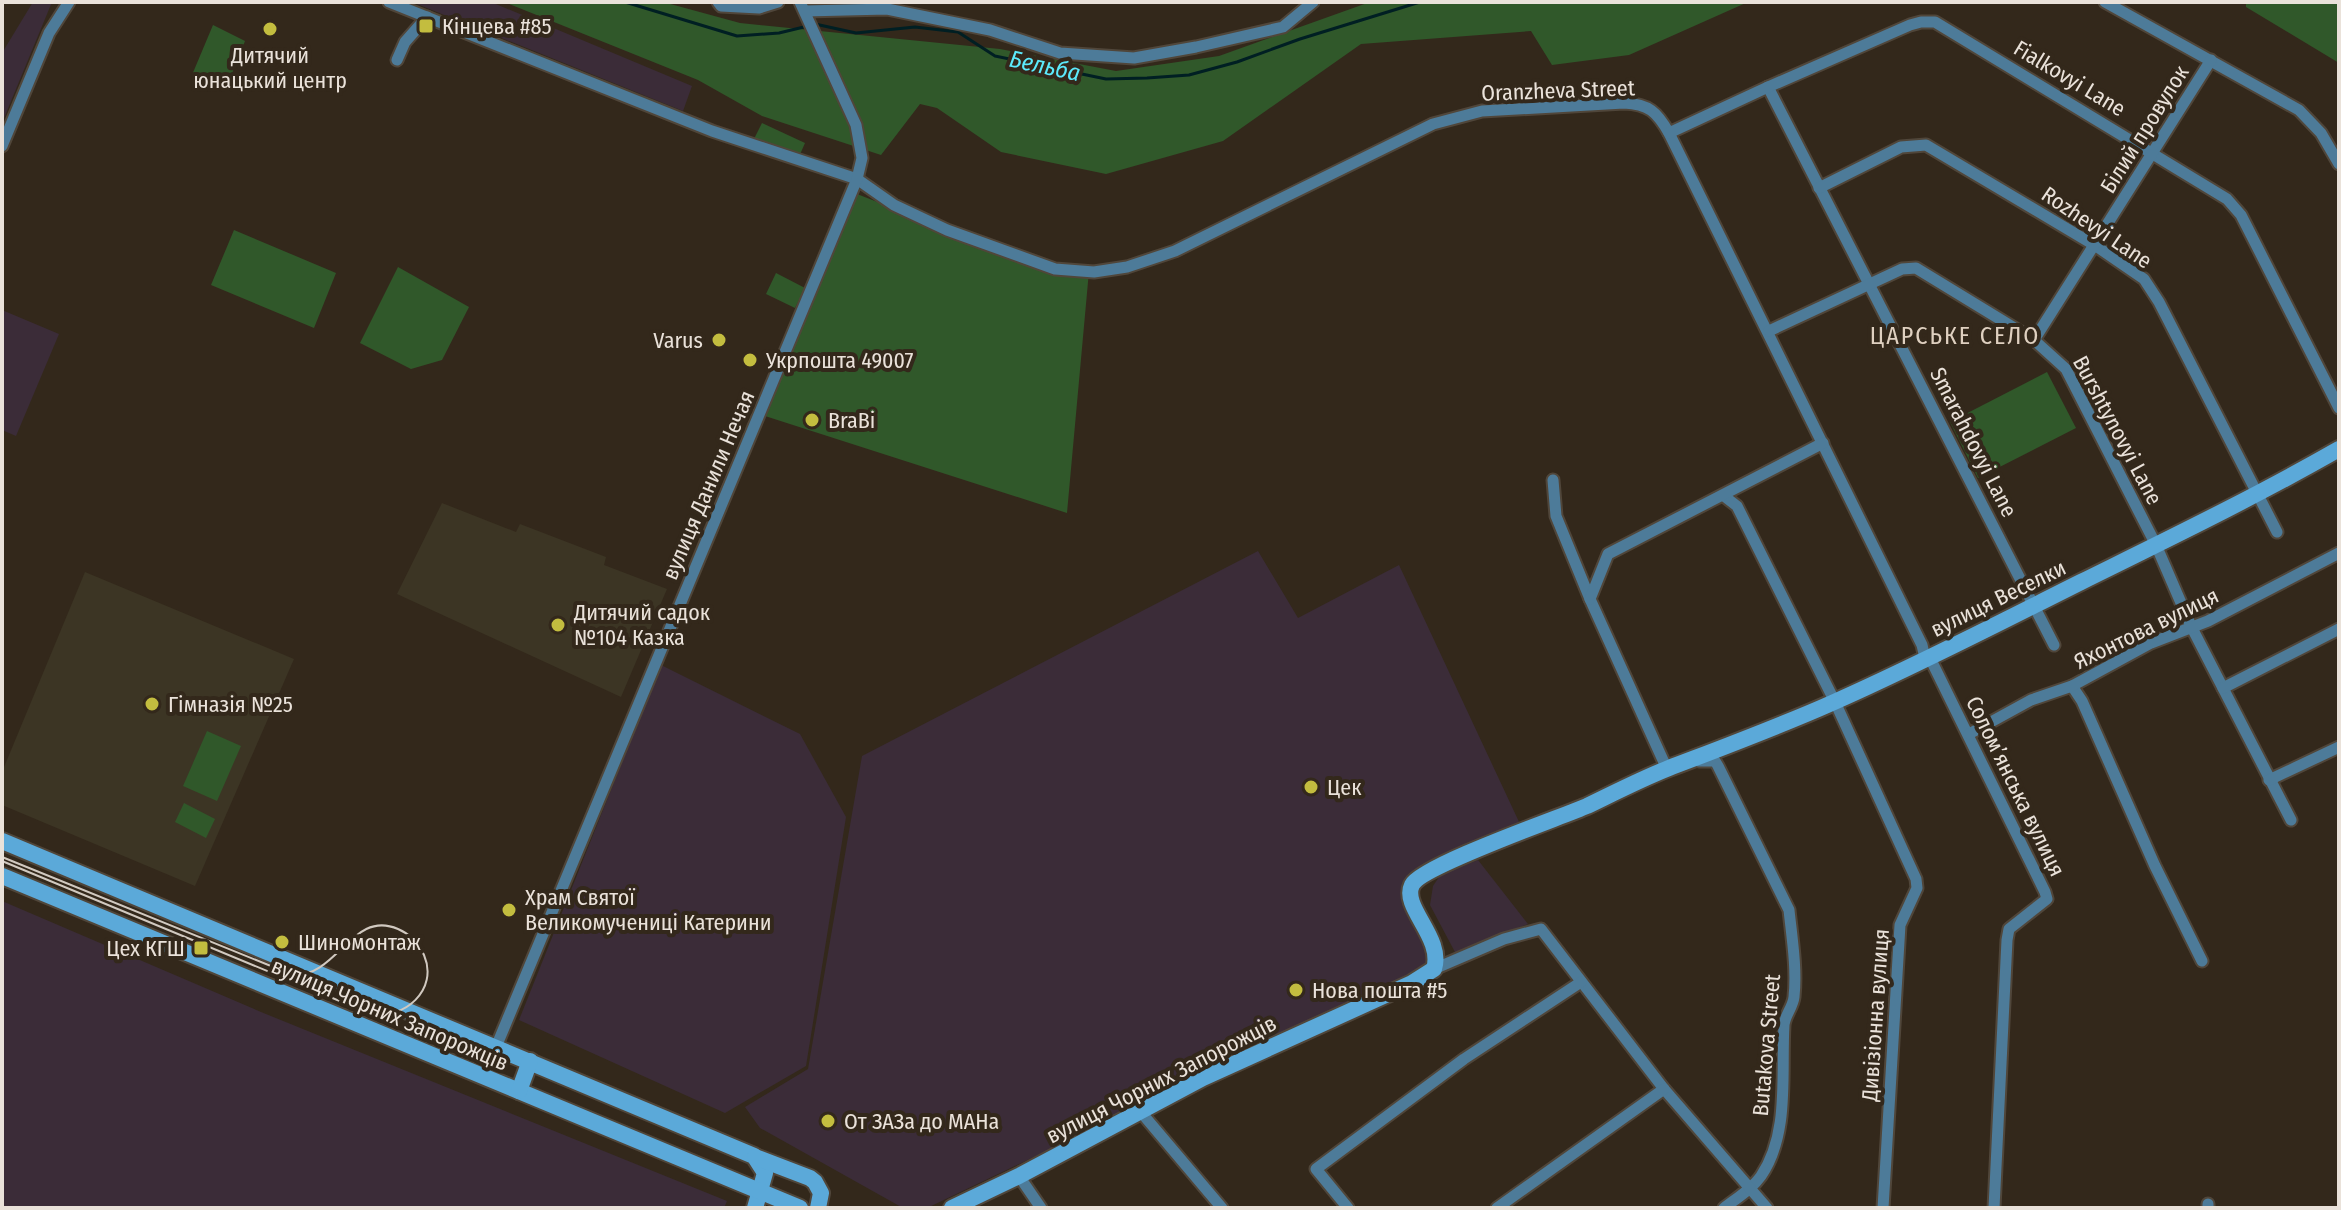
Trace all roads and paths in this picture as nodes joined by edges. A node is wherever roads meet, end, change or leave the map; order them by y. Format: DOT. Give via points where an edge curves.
graph roads {
  1 [pos="69,2"];
  2 [pos="389,2"];
  3 [pos="718,2"];
  4 [pos="778,2"];
  5 [pos="1313,2"];
  6 [pos="2105,2"];
  7 [pos="856,5"];
  8 [pos="804,10"];
  9 [pos="427,17"];
  10 [pos="397,60"];
  11 [pos="2211,60"];
  12 [pos="1768,87"];
  13 [pos="1669,133"];
  14 [pos="2,146"];
  15 [pos="2152,152"];
  16 [pos="2339,164"];
  17 [pos="857,179"];
  18 [pos="1819,188"];
  19 [pos="2096,246"];
  20 [pos="1870,285"];
  21 [pos="1769,331"];
  22 [pos="2034,340"];
  23 [pos="2339,408"];
  24 [pos="1823,443"];
  25 [pos="2339,449"];
  26 [pos="1553,480"];
  27 [pos="2259,495"];
  28 [pos="1724,496"];
  29 [pos="2277,532"];
  30 [pos="2156,545"];
  31 [pos="2339,553"];
  32 [pos="1590,599"];
  33 [pos="2035,605"];
  34 [pos="2191,626"];
  35 [pos="2339,629"];
  36 [pos="2054,645"];
  37 [pos="1927,657"];
  38 [pos="2072,686"];
  39 [pos="2223,688"];
  40 [pos="1835,702"];
  41 [pos="1969,734"];
  42 [pos="2339,747"];
  43 [pos="1691,761"];
  44 [pos="1667,769"];
  45 [pos="2269,780"];
  46 [pos="2291,820"];
  47 [pos="2,841"];
  48 [pos="2,876"];
  49 [pos="2202,961"];
  50 [pos="1434,969"];
  51 [pos="1581,982"];
  52 [pos="496,1047"];
  53 [pos="530,1061"];
  54 [pos="1664,1089"];
  55 [pos="519,1091"];
  56 [pos="1140,1111"];
  57 [pos="754,1156"];
  58 [pos="1019,1176"];
  59 [pos="1750,1189"];
  60 [pos="761,1191"];
  61 [pos="755,1208"];
  62 [pos="800,1208"];
  63 [pos="818,1208"];
  64 [pos="952,1208"];
  65 [pos="1041,1208"];
  66 [pos="1222,1208"];
  67 [pos="1348,1208"];
  68 [pos="1497,1208"];
  69 [pos="1724,1208"];
  70 [pos="1767,1208"];
  71 [pos="1883,1208"];
  72 [pos="1994,1208"];
  1 -- 14 [label="street" via="49,33"];
  2 -- 9 [label="street"];
  3 -- 4 [label="street" via="759,8"];
  5 -- 7 [label="street" via="1283,27 1134,58 1060,53 990,30"];
  6 -- 11 [label="street"];
  7 -- 8 [label="street"];
  8 -- 17 [label="street" via="856,125 862,158"];
  9 -- 10 [label="street"];
  9 -- 17 [label="street" via="712,131"];
  11 -- 15 [label="street, Білий провулок"];
  11 -- 16 [label="street" via="2306,116"];
  12 -- 13 [label="street, Fialkovyi Lane"];
  12 -- 15 [label="street, Fialkovyi Lane" via="1910,25 1935,22"];
  12 -- 18 [label="street, Smarahdovyi Lane"];
  13 -- 17 [label="street, Oranzheva Street" via="1657,112 1637,104 1460,115 1175,251 1094,272 1055,269 960,235 894,205"];
  13 -- 21 [label="street, Oranzheva Street"];
  15 -- 19 [label="street, Білий провулок"];
  15 -- 23 [label="street, Fialkovyi Lane" via="2234,206"];
  17 -- 52 [label="street, вулиця Данили Нечая"];
  18 -- 19 [label="street, Rozhevyi Lane" via="1901,147 1926,145"];
  18 -- 20 [label="street, Smarahdovyi Lane"];
  19 -- 22 [label="street, Білий провулок"];
  19 -- 27 [label="street, Rozhevyi Lane" via="2144,279"];
  20 -- 21 [label="street, Burshtynovyi Lane"];
  20 -- 22 [label="street, Burshtynovyi Lane" via="1916,268"];
  20 -- 33 [label="street, Smarahdovyi Lane"];
  21 -- 24 [label="street, Oranzheva Street"];
  22 -- 30 [label="street, Burshtynovyi Lane" via="2066,369"];
  24 -- 28 [label="street"];
  24 -- 37 [label="street, Oranzheva Street"];
  25 -- 27 [label="street, вулиця Веселки"];
  26 -- 32 [label="street" via="1556,516"];
  27 -- 29 [label="street, Rozhevyi Lane"];
  27 -- 30 [label="street, вулиця Веселки"];
  28 -- 32 [label="street" via="1608,554"];
  28 -- 40 [label="street, Дивізіонна вулиця" via="1737,506"];
  30 -- 33 [label="street, вулиця Веселки"];
  30 -- 34 [label="street, Burshtynovyi Lane"];
  31 -- 34 [label="street, Яхонтова вулиця"];
  32 -- 44 [label="street"];
  33 -- 36 [label="street, Smarahdovyi Lane"];
  33 -- 37 [label="street, вулиця Веселки"];
  34 -- 38 [label="street, Яхонтова вулиця"];
  34 -- 39 [label="street, Burshtynovyi Lane"];
  35 -- 39 [label="street"];
  37 -- 40 [label="street, вулиця Веселки"];
  37 -- 41 [label="street, Соломʼянська вулиця"];
  38 -- 41 [label="street, Яхонтова вулиця" via="2031,700"];
  38 -- 49 [label="street"];
  39 -- 45 [label="street, Burshtynovyi Lane"];
  40 -- 43 [label="street, вулиця Веселки"];
  40 -- 71 [label="street, Дивізіонна вулиця" via="1917,888 1900,925"];
  41 -- 72 [label="street, Соломʼянська вулиця" via="2047,899 2009,929 2007,940"];
  42 -- 45 [label="street"];
  43 -- 44 [label="street, вулиця Веселки"];
  43 -- 59 [label="street, Butakova Street" via="1715,761 1789,910 1794,1000 1784,1020 1781,1122 1772,1154"];
  44 -- 50 [label="street" via="1419,876 1410,893 1436,950"];
  45 -- 46 [label="street, Burshtynovyi Lane"];
  47 -- 52 [label="street, вулиця Чорних Запорожців"];
  48 -- 55 [label="street, вулиця Чорних Запорожців"];
  50 -- 51 [label="street, вулиця Чорних Запорожців" via="1541,929"];
  50 -- 56 [label="street, вулиця Чорних Запорожців"];
  51 -- 54 [label="street"];
  51 -- 67 [label="street" via="1464,1059 1316,1169"];
  52 -- 53 [label="street, вулиця Чорних Запорожців"];
  53 -- 55 [label="street"];
  53 -- 57 [label="street, вулиця Чорних Запорожців"];
  54 -- 59 [label="street"];
  54 -- 68 [label="street"];
  55 -- 60 [label="street, вулиця Чорних Запорожців"];
  56 -- 58 [label="street, вулиця Чорних Запорожців"];
  56 -- 66 [label="street"];
  57 -- 60 [label="street" via="765,1173"];
  57 -- 63 [label="street, вулиця Чорних Запорожців" via="815,1182 821,1193"];
  58 -- 64 [label="street, вулиця Чорних Запорожців"];
  58 -- 65 [label="street"];
  59 -- 69 [label="street, Butakova Street"];
  59 -- 70 [label="street"];
  60 -- 61 [label="street"];
  60 -- 62 [label="street, вулиця Чорних Запорожців"];
}
